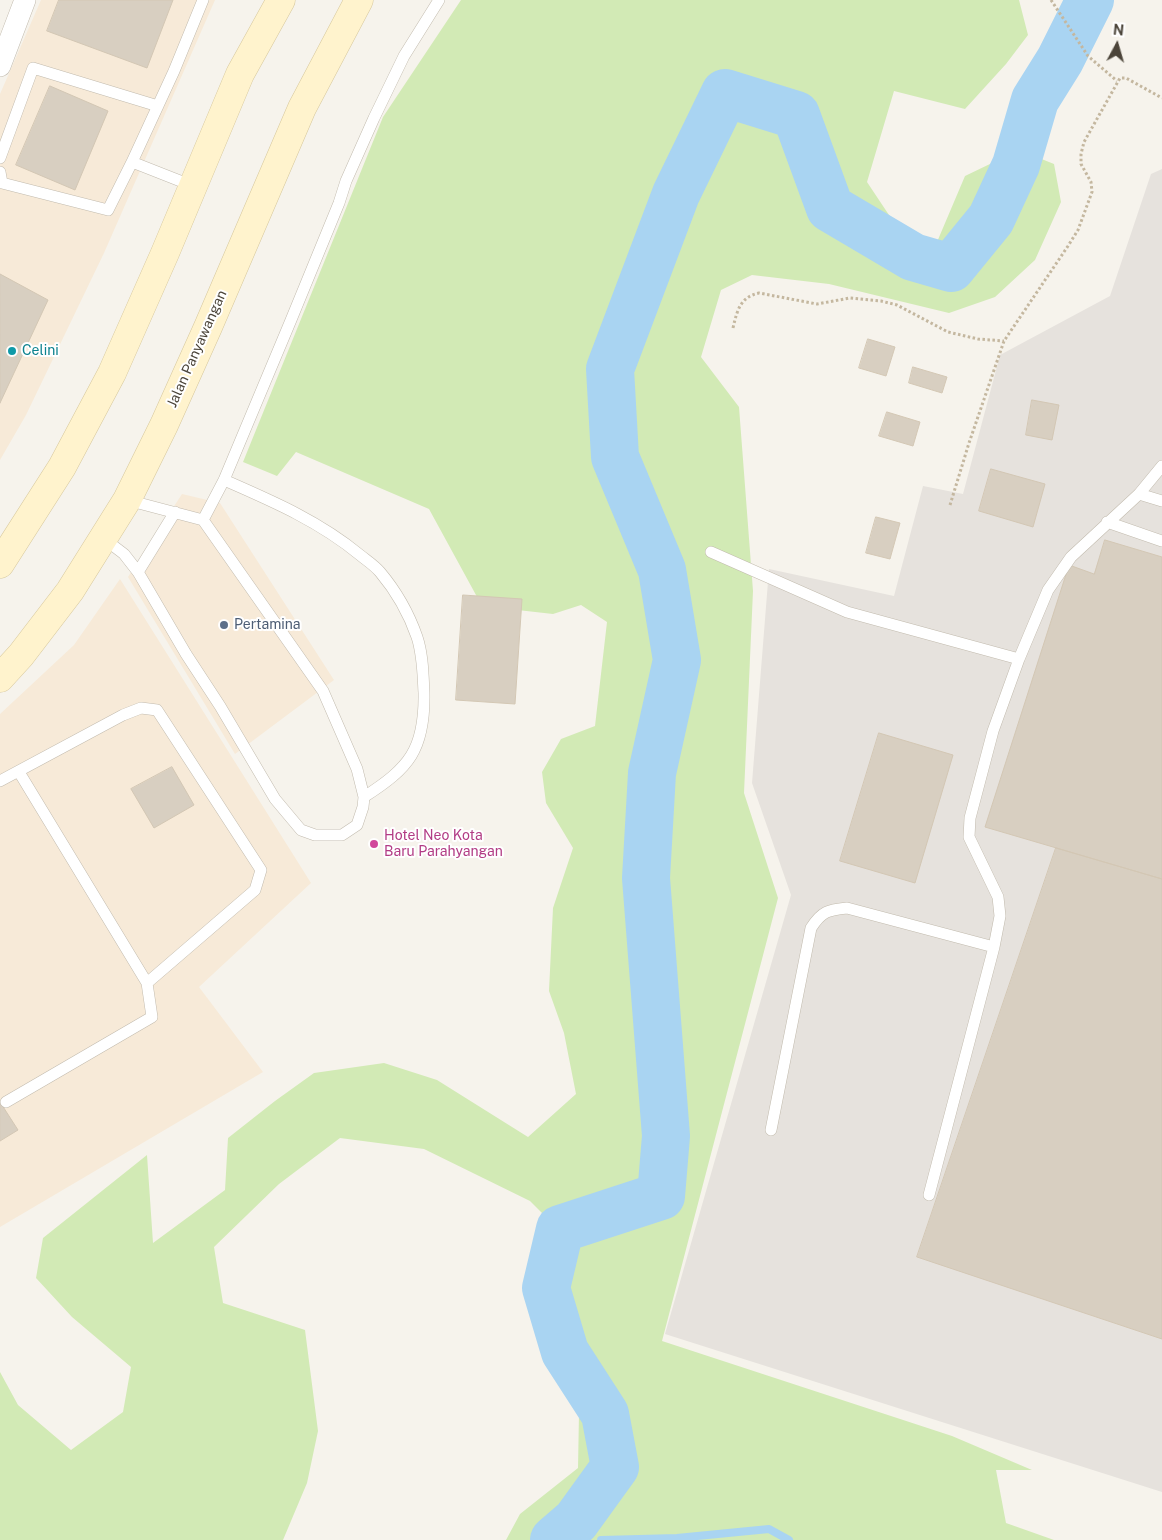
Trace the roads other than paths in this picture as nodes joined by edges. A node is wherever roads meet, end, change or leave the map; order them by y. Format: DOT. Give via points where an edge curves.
graph roads {
  1 [pos="26,0"];
  2 [pos="203,0"];
  3 [pos="281,0"];
  4 [pos="359,0"];
  5 [pos="439,0"];
  6 [pos="0,66"];
  7 [pos="158,106"];
  8 [pos="0,158"];
  9 [pos="132,162"];
  10 [pos="0,172"];
  11 [pos="193,186"];
  12 [pos="1162,466"];
  13 [pos="224,480"];
  14 [pos="1139,494"];
  15 [pos="127,500"];
  16 [pos="1162,501"];
  17 [pos="175,512"];
  18 [pos="203,520"];
  19 [pos="1107,522"];
  20 [pos="103,538"];
  21 [pos="1162,541"];
  22 [pos="711,552"];
  23 [pos="2,557"];
  24 [pos="138,572"];
  25 [pos="1019,659"];
  26 [pos="0,678"];
  27 [pos="19,772"];
  28 [pos="0,781"];
  29 [pos="364,797"];
  30 [pos="994,946"];
  31 [pos="147,983"];
  32 [pos="6,1102"];
  33 [pos="770,1130"];
  34 [pos="929,1195"];
  1 -- 6 [label="street"];
  2 -- 7 [label="lane"];
  3 -- 11 [label="main road" via="240,74"];
  4 -- 15 [label="main road, Jalan Panyawangan" via="302,108 164,426"];
  5 -- 13 [label="lane" via="404,56 374,118"];
  7 -- 8 [label="lane" via="33,68"];
  7 -- 9 [label="lane"];
  9 -- 10 [label="lane" via="108,210 2,183"];
  9 -- 11 [label="lane"];
  11 -- 23 [label="main road" via="112,373 62,468"];
  12 -- 14 [label="lane"];
  13 -- 18 [label="lane"];
  13 -- 29 [label="lane" via="308,518 345,543 379,571 402,602 417,638 423,670 424,709 419,741 407,764 391,780"];
  14 -- 16 [label="lane"];
  14 -- 19 [label="lane"];
  15 -- 17 [label="lane"];
  15 -- 20 [label="main road, Jalan Panyawangan"];
  17 -- 18 [label="lane"];
  17 -- 24 [label="lane"];
  18 -- 29 [label="lane" via="323,691 357,769"];
  19 -- 21 [label="lane"];
  19 -- 25 [label="lane" via="1071,557 1048,590"];
  20 -- 24 [label="lane" via="124,554"];
  20 -- 26 [label="main road, Jalan Panyawangan" via="70,591"];
  22 -- 25 [label="lane" via="847,612"];
  24 -- 29 [label="lane" via="275,798 301,830 315,835 342,834 357,825"];
  25 -- 30 [label="lane" via="993,731 968,837 998,897 1000,916"];
  27 -- 28 [label="lane"];
  27 -- 31 [label="lane"];
  27 -- 31 [label="lane" via="123,715 141,708 157,710 261,870 255,890"];
  30 -- 33 [label="lane" via="847,908 830,910 818,917 811,928"];
  30 -- 34 [label="lane"];
  31 -- 32 [label="lane" via="152,1017"];
}
